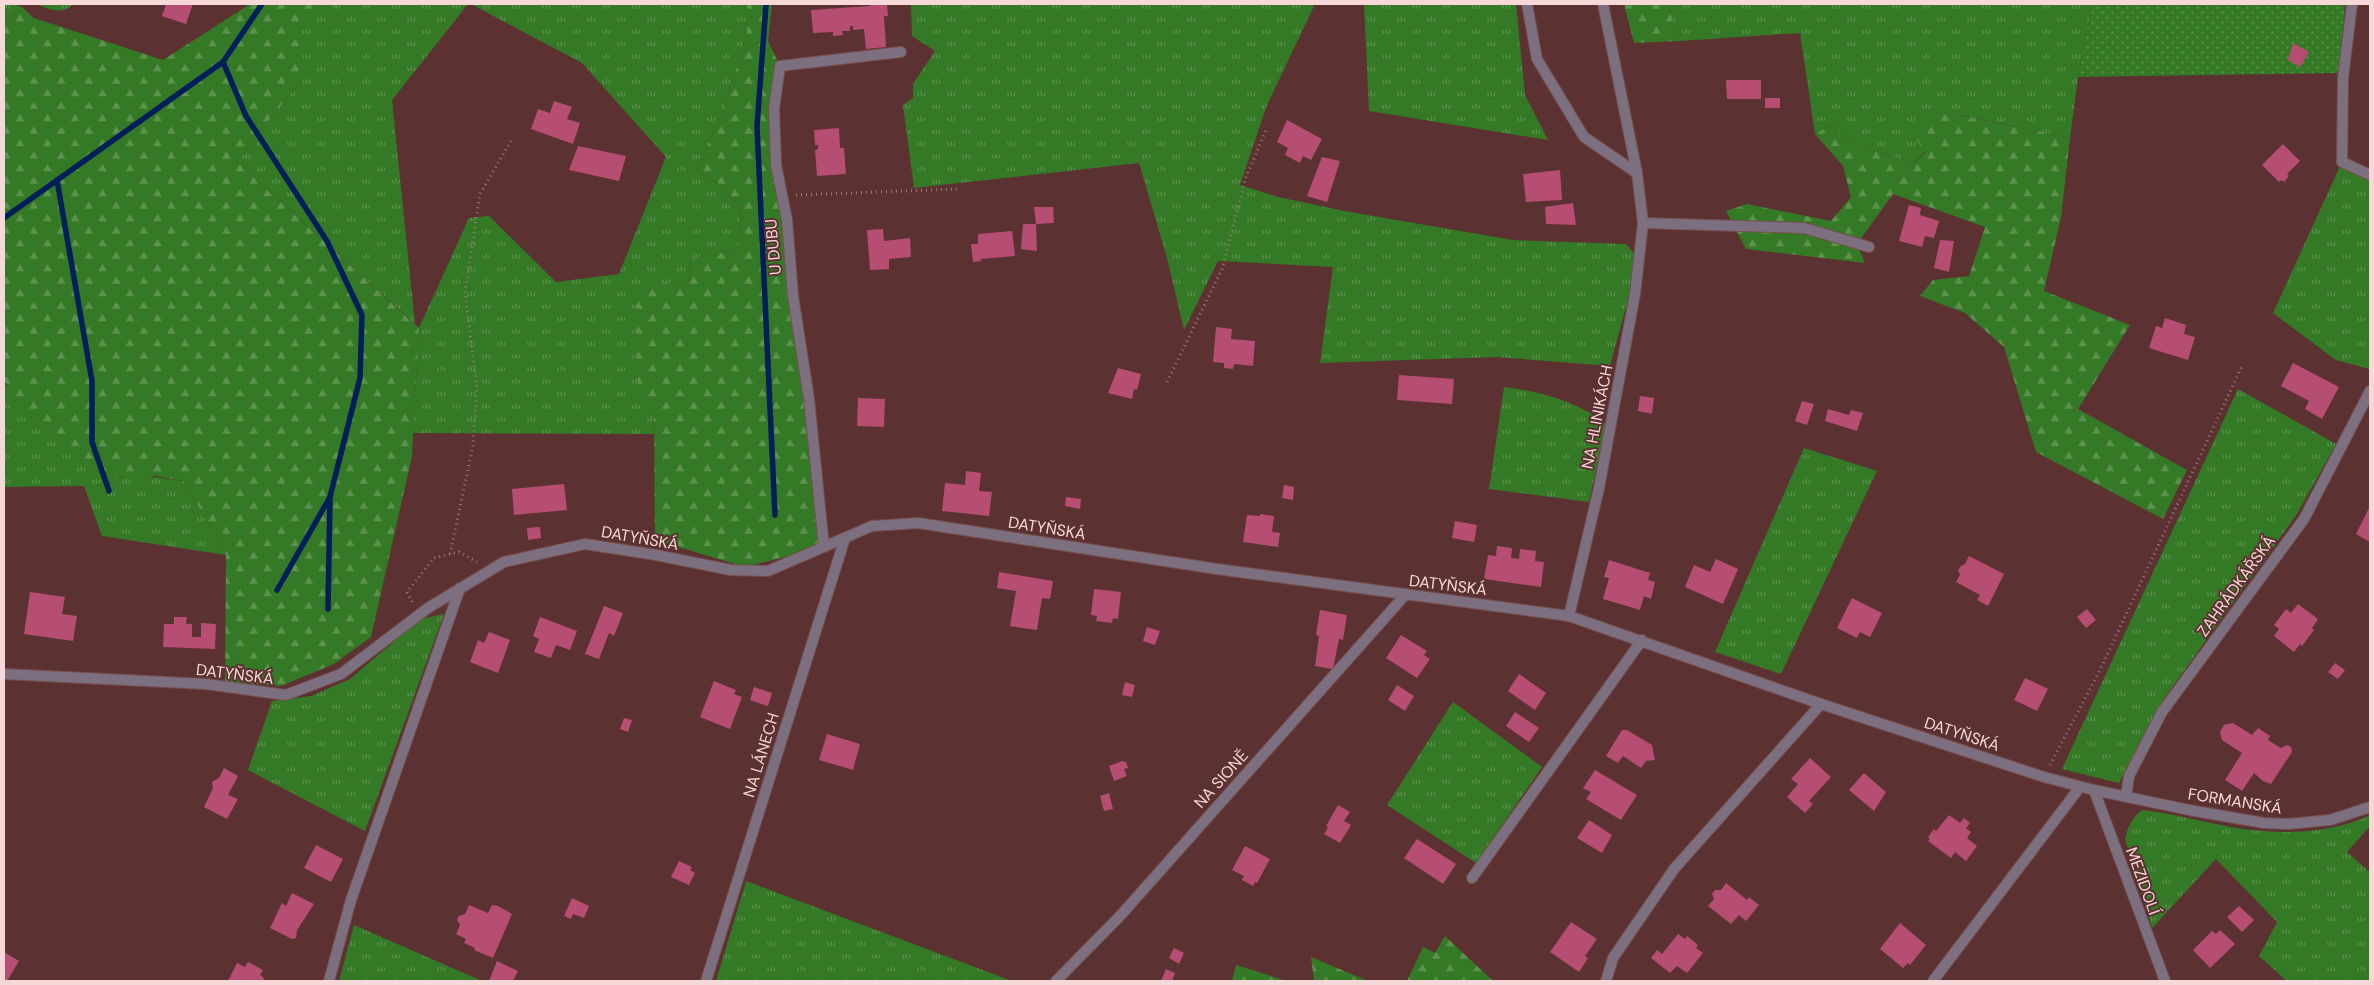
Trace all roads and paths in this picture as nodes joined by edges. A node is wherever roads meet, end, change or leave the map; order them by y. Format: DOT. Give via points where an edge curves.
graph roads {
  1 [pos="1527,4"];
  2 [pos="1603,4"];
  3 [pos="2352,4"];
  4 [pos="901,52"];
  5 [pos="1266,130"];
  6 [pos="511,141"];
  7 [pos="1637,173"];
  8 [pos="2370,175"];
  9 [pos="958,189"];
  10 [pos="782,196"];
  11 [pos="1643,223"];
  12 [pos="1869,247"];
  13 [pos="2242,366"];
  14 [pos="1167,382"];
  15 [pos="2370,390"];
  16 [pos="845,538"];
  17 [pos="824,547"];
  18 [pos="450,554"];
  19 [pos="490,570"];
  20 [pos="460,588"];
  21 [pos="1406,594"];
  22 [pos="419,615"];
  23 [pos="1569,616"];
  24 [pos="1642,640"];
  25 [pos="4,674"];
  26 [pos="1821,704"];
  27 [pos="2044,777"];
  28 [pos="2080,787"];
  29 [pos="2094,790"];
  30 [pos="2126,797"];
  31 [pos="2370,807"];
  32 [pos="1472,878"];
  33 [pos="329,981"];
  34 [pos="706,981"];
  35 [pos="1056,981"];
  36 [pos="1606,981"];
  37 [pos="1933,981"];
  38 [pos="2165,981"];
  1 -- 7 [label="street" via="1537,59 1584,137"];
  2 -- 7 [label="street, NA HLINIKÁCH"];
  3 -- 8 [label="street" via="2343,78 2342,162"];
  4 -- 10 [label="street, U DUBU" via="780,66 774,109 776,165"];
  5 -- 14 [label="path" via="1246,178 1222,269"];
  6 -- 18 [label="path" via="480,194 465,292 477,389 473,446"];
  7 -- 11 [label="street, NA HLINIKÁCH"];
  9 -- 10 [label="path"];
  10 -- 17 [label="street, U DUBU" via="809,399"];
  11 -- 12 [label="street" via="1804,228"];
  11 -- 23 [label="street, NA HLINIKÁCH" via="1635,294 1598,488"];
  13 -- 27 [label="path" via="2101,668"];
  15 -- 30 [label="street, ZAHRÁDKÁŘSKÁ" via="2304,519 2162,712 2129,776"];
  16 -- 17 [label="street, DATYŇSKÁ"];
  16 -- 21 [label="street, DATYŇSKÁ" via="872,526 918,523 1217,570"];
  16 -- 34 [label="street, NA LÁNECH"];
  17 -- 19 [label="street, DATYŇSKÁ" via="768,571 731,570 584,544 504,562"];
  18 -- 19 [label="path" via="459,552"];
  18 -- 22 [label="path" via="434,558 407,592"];
  19 -- 20 [label="street, DATYŇSKÁ"];
  20 -- 22 [label="street, DATYŇSKÁ"];
  20 -- 33 [label="street" via="351,900"];
  21 -- 23 [label="street, DATYŇSKÁ"];
  21 -- 35 [label="street, NA SIONĚ" via="1120,916"];
  22 -- 25 [label="street, DATYŇSKÁ" via="341,674 286,695 206,684"];
  23 -- 24 [label="street, DATYŇSKÁ"];
  24 -- 26 [label="street, DATYŇSKÁ"];
  24 -- 32 [label="street"];
  26 -- 27 [label="street, DATYŇSKÁ"];
  26 -- 36 [label="street" via="1674,869 1613,958"];
  27 -- 28 [label="street, DATYŇSKÁ"];
  28 -- 29 [label="street, DATYŇSKÁ"];
  28 -- 37 [label="street"];
  29 -- 30 [label="street, FORMANSKÁ"];
  29 -- 38 [label="street, MEZIDOLÍ"];
  30 -- 31 [label="street, FORMANSKÁ" via="2264,823 2330,820"];
}
